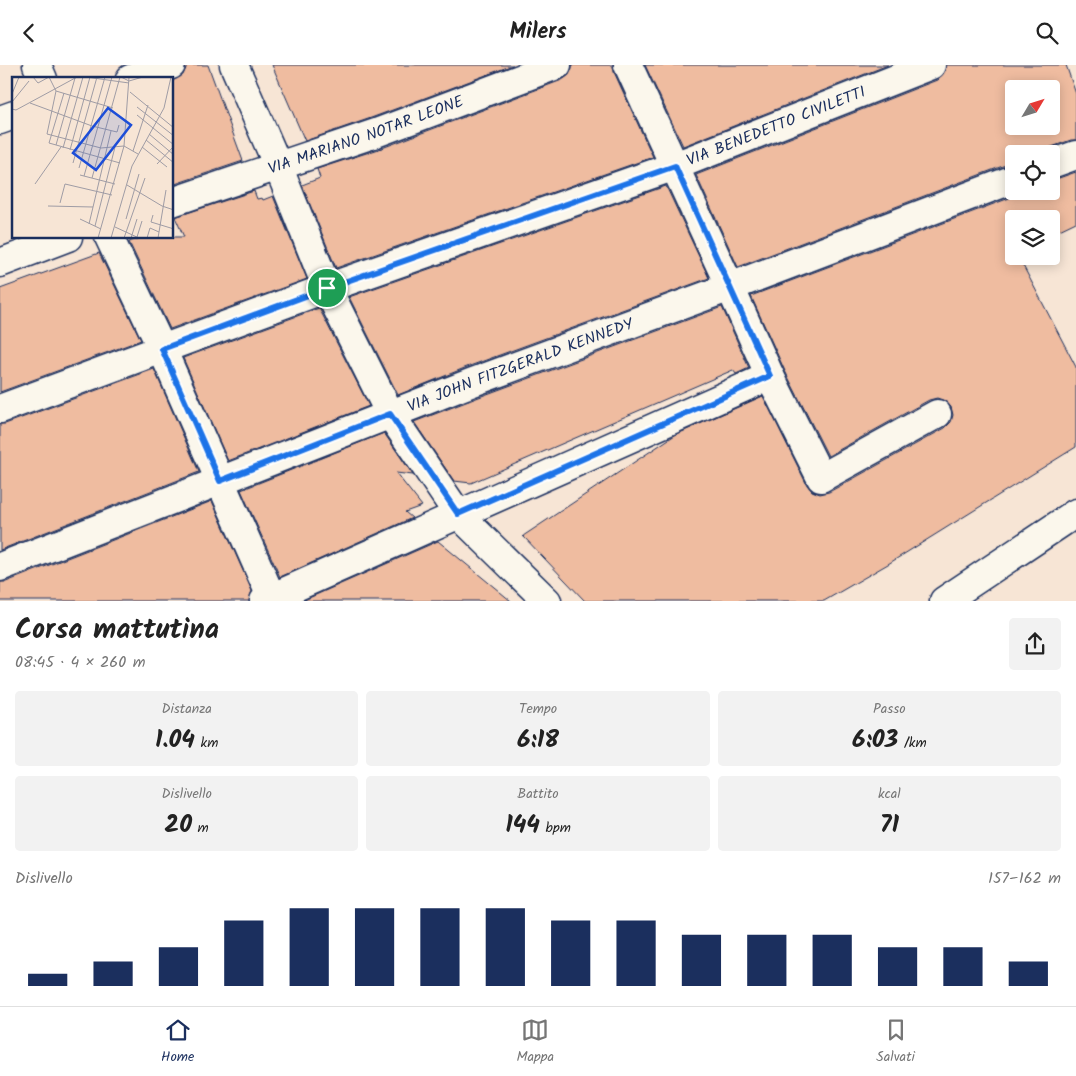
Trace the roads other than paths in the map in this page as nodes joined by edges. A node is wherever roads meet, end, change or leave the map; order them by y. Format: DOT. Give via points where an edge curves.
graph roads {
  1 [pos="37,65"];
  2 [pos="171,65"];
  3 [pos="234,65"];
  4 [pos="557,65"];
  5 [pos="628,65"];
  6 [pos="931,65"];
  7 [pos="42,77"];
  8 [pos="136,77"];
  9 [pos="1076,155"];
  10 [pos="1060,161"];
  11 [pos="278,166"];
  12 [pos="675,166"];
  13 [pos="1005,182"];
  14 [pos="174,200"];
  15 [pos="63,239"];
  16 [pos="110,239"];
  17 [pos="0,263"];
  18 [pos="730,287"];
  19 [pos="327,288"];
  20 [pos="162,349"];
  21 [pos="770,376"];
  22 [pos="0,409"];
  23 [pos="390,414"];
  24 [pos="937,414"];
  25 [pos="220,481"];
  26 [pos="1076,513"];
  27 [pos="458,514"];
  28 [pos="0,567"];
  29 [pos="270,600"];
  30 [pos="547,601"];
  31 [pos="944,601"];
  1 -- 7 [label="street"];
  2 -- 8 [label="street"];
  3 -- 11 [label="street"];
  4 -- 11 [label="street, VIA MARIANO NOTAR LEONE"];
  5 -- 12 [label="street"];
  6 -- 12 [label="street, VIA BENEDETTO CIVILETTI"];
  9 -- 10 [label="street"];
  11 -- 14 [label="street, VIA MARIANO NOTAR LEONE"];
  11 -- 19 [label="street"];
  12 -- 18 [label="street"];
  12 -- 19 [label="street, VIA BENEDETTO CIVILETTI"];
  13 -- 18 [label="street, VIA JOHN FITZGERALD KENNEDY"];
  15 -- 17 [label="street"];
  16 -- 20 [label="street"];
  18 -- 21 [label="street"];
  18 -- 23 [label="street, VIA JOHN FITZGERALD KENNEDY"];
  19 -- 20 [label="street, VIA BENEDETTO CIVILETTI"];
  19 -- 23 [label="street"];
  20 -- 22 [label="street, VIA BENEDETTO CIVILETTI"];
  20 -- 25 [label="street"];
  21 -- 24 [label="street" via="821,478"];
  21 -- 27 [label="street"];
  23 -- 25 [label="street, VIA JOHN FITZGERALD KENNEDY"];
  23 -- 27 [label="street"];
  25 -- 28 [label="street, VIA JOHN FITZGERALD KENNEDY"];
  25 -- 29 [label="street"];
  26 -- 31 [label="street"];
  27 -- 29 [label="street"];
  27 -- 30 [label="street"];
}
